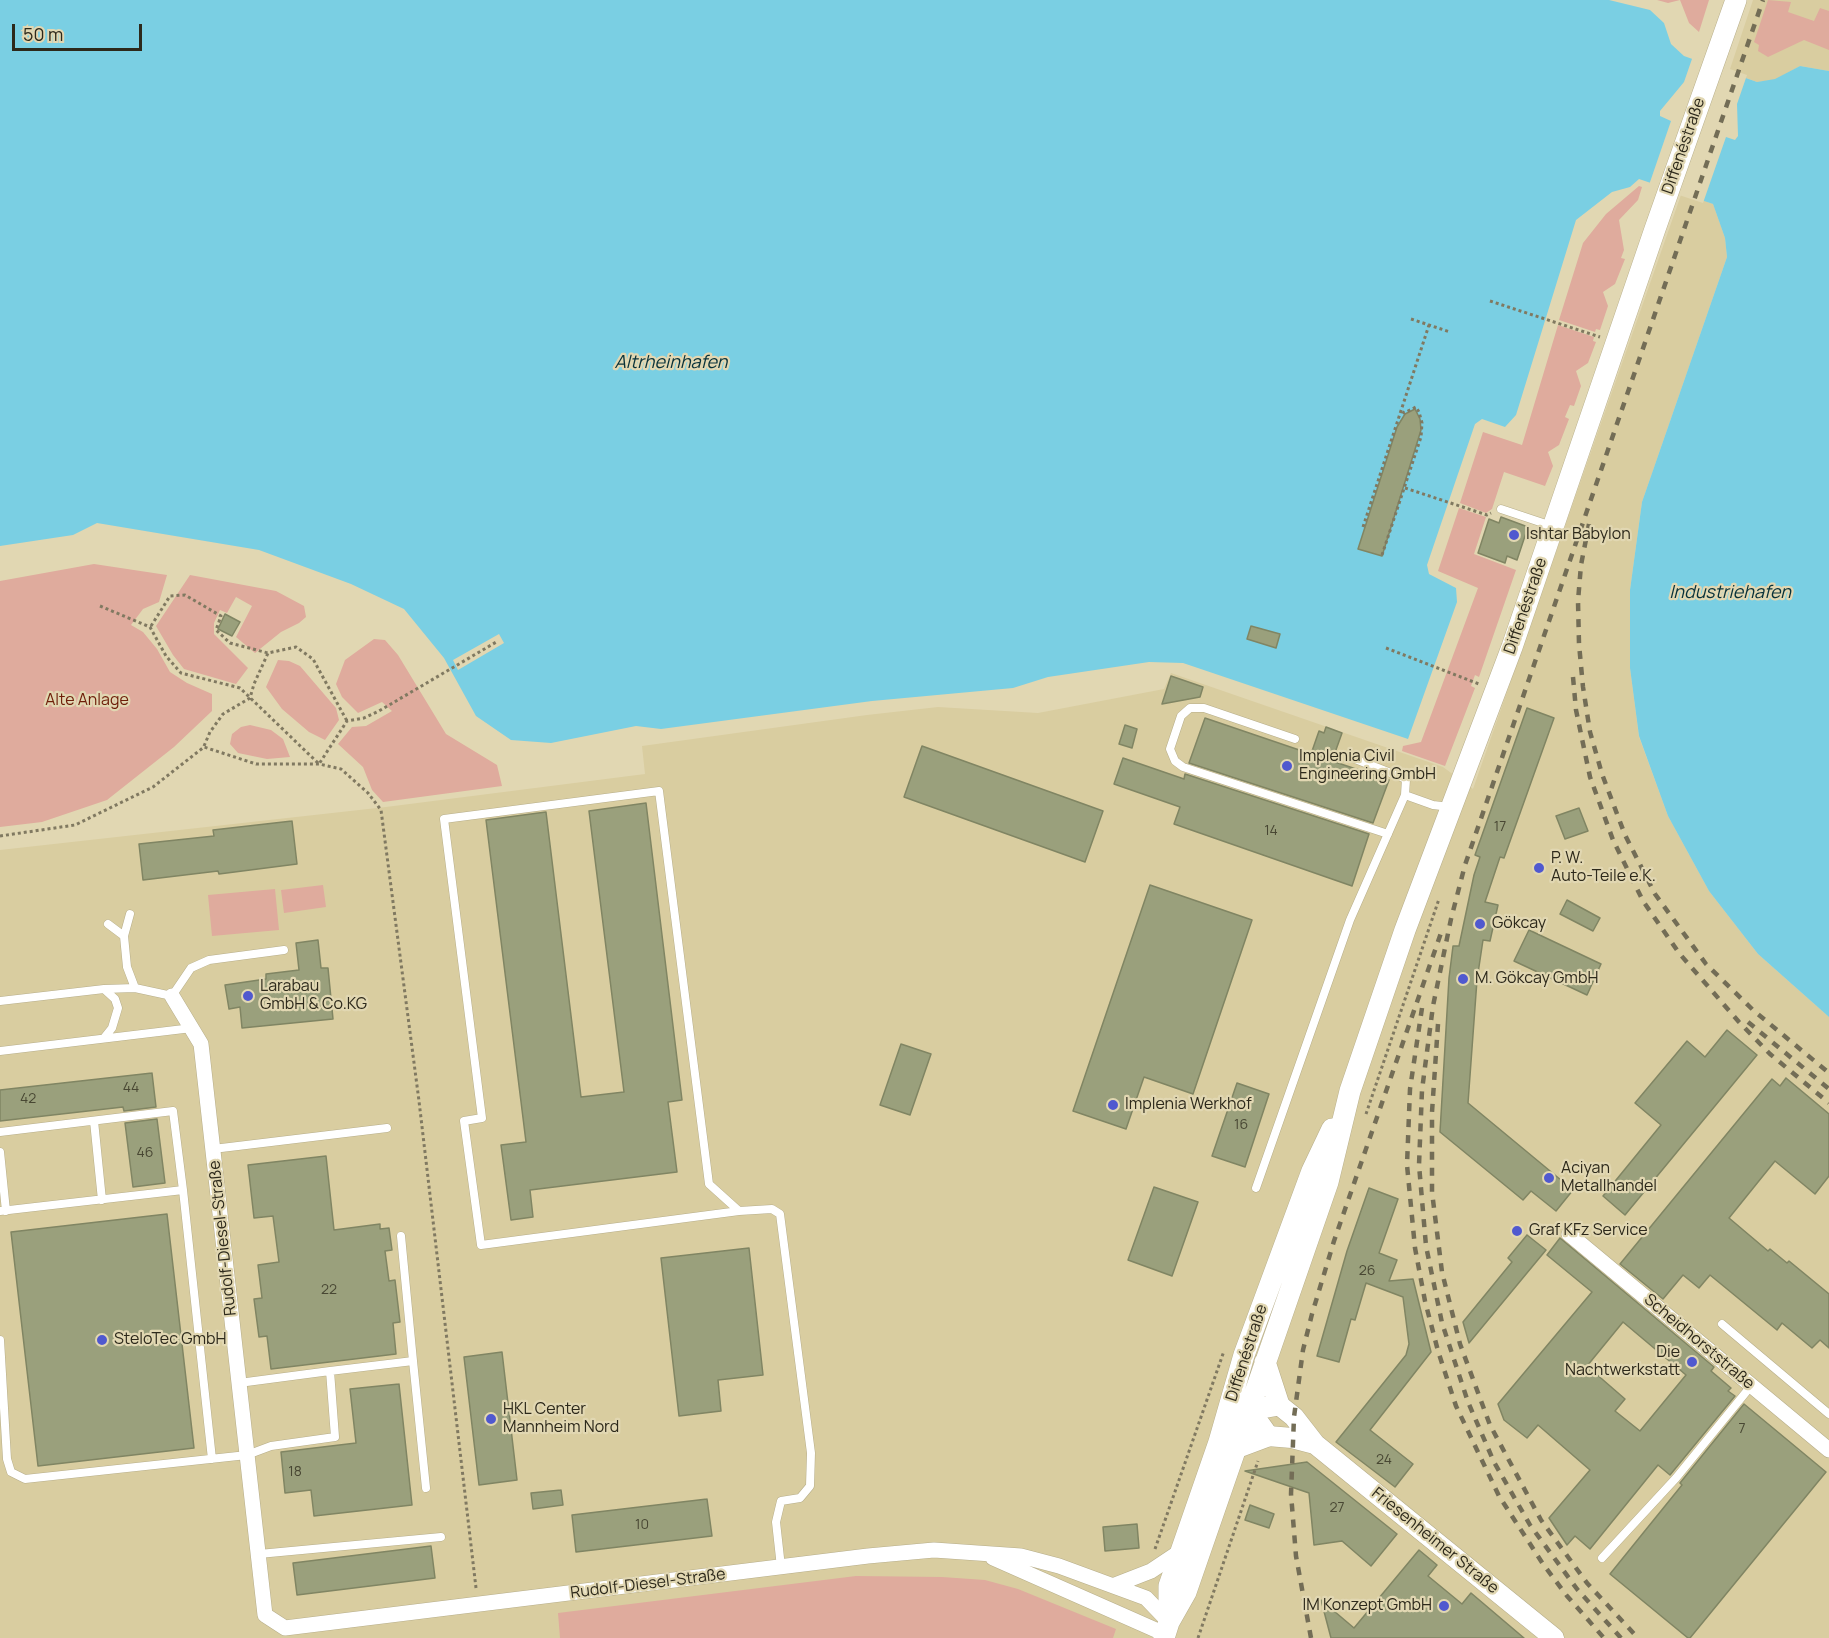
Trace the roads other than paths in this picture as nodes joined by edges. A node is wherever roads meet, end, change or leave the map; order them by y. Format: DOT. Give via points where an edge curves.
graph roads {
  1 [pos="1730,13"];
  2 [pos="1501,509"];
  3 [pos="1553,527"];
  4 [pos="1295,739"];
  5 [pos="1350,757"];
  6 [pos="1405,795"];
  7 [pos="1451,807"];
  8 [pos="1388,834"];
  9 [pos="130,914"];
  10 [pos="108,924"];
  11 [pos="124,936"];
  12 [pos="284,950"];
  13 [pos="135,988"];
  14 [pos="104,989"];
  15 [pos="172,996"];
  16 [pos="0,1001"];
  17 [pos="192,1028"];
  18 [pos="104,1038"];
  19 [pos="0,1051"];
  20 [pos="1350,1091"];
  21 [pos="94,1121"];
  22 [pos="387,1128"];
  23 [pos="0,1132"];
  24 [pos="213,1149"];
  25 [pos="0,1152"];
  26 [pos="1256,1188"];
  27 [pos="183,1190"];
  28 [pos="102,1200"];
  29 [pos="3,1211"];
  30 [pos="739,1212"];
  31 [pos="1569,1234"];
  32 [pos="401,1236"];
  33 [pos="1722,1324"];
  34 [pos="0,1340"];
  35 [pos="412,1361"];
  36 [pos="1265,1362"];
  37 [pos="330,1371"];
  38 [pos="239,1383"];
  39 [pos="1750,1386"];
  40 [pos="1235,1388"];
  41 [pos="1279,1405"];
  42 [pos="1249,1409"];
  43 [pos="1227,1414"];
  44 [pos="1829,1414"];
  45 [pos="1268,1436"];
  46 [pos="1315,1444"];
  47 [pos="1236,1448"];
  48 [pos="1829,1450"];
  49 [pos="247,1455"];
  50 [pos="212,1459"];
  51 [pos="426,1488"];
  52 [pos="441,1537"];
  53 [pos="1181,1551"];
  54 [pos="982,1553"];
  55 [pos="258,1554"];
  56 [pos="1602,1558"];
  57 [pos="781,1567"];
  58 [pos="1115,1585"];
  59 [pos="315,1631"];
  60 [pos="1166,1631"];
  61 [pos="1554,1638"];
  1 -- 3 [label="main road, Diffenéstraße"];
  2 -- 3 [label="lane"];
  3 -- 7 [label="main road, Diffenéstraße"];
  4 -- 8 [label="lane" via="1204,708 1190,708 1180,716 1170,749 1183,767"];
  5 -- 6 [label="lane" via="1406,779"];
  6 -- 7 [label="lane"];
  6 -- 8 [label="lane"];
  7 -- 20 [label="main road, Diffenéstraße"];
  8 -- 26 [label="lane" via="1350,920"];
  9 -- 11 [label="lane"];
  10 -- 11 [label="lane"];
  11 -- 13 [label="lane" via="127,966"];
  12 -- 15 [label="lane" via="209,960 191,968"];
  13 -- 14 [label="lane"];
  13 -- 15 [label="lane"];
  14 -- 16 [label="lane"];
  14 -- 18 [label="lane" via="118,1008"];
  15 -- 17 [label="street, Rudolf-Diesel-Straße"];
  17 -- 18 [label="lane"];
  17 -- 24 [label="street, Rudolf-Diesel-Straße" via="201,1044"];
  18 -- 19 [label="lane"];
  20 -- 36 [label="main road, Diffenéstraße" via="1328,1182"];
  20 -- 40 [label="main road, Diffenéstraße" via="1312,1171"];
  21 -- 23 [label="lane"];
  21 -- 27 [label="lane" via="173,1111"];
  21 -- 28 [label="lane"];
  22 -- 24 [label="lane"];
  24 -- 38 [label="street, Rudolf-Diesel-Straße"];
  25 -- 29 [label="lane"];
  27 -- 28 [label="lane"];
  27 -- 50 [label="lane"];
  28 -- 29 [label="lane"];
  30 -- 30 [label="lane" via="709,1184 659,791 444,819 482,1118 464,1120 481,1245"];
  30 -- 57 [label="lane" via="772,1209 780,1214 811,1453 810,1486 800,1498 781,1501 776,1522"];
  31 -- 39 [label="street, Scheidhorststraße"];
  32 -- 35 [label="lane"];
  33 -- 44 [label="lane"];
  34 -- 50 [label="lane" via="11,1472 25,1479"];
  35 -- 37 [label="lane"];
  35 -- 51 [label="lane"];
  36 -- 41 [label="main road"];
  36 -- 42 [label="main road, Diffenéstraße"];
  37 -- 38 [label="lane"];
  37 -- 49 [label="lane" via="335,1437 271,1446"];
  38 -- 49 [label="street, Rudolf-Diesel-Straße"];
  39 -- 48 [label="street, Scheidhorststraße"];
  39 -- 56 [label="lane" via="1676,1478"];
  40 -- 42 [label="main road"];
  40 -- 43 [label="main road, Diffenéstraße"];
  41 -- 42 [label="main road"];
  41 -- 46 [label="street, Friesenheimer Straße"];
  42 -- 43 [label="main road"];
  42 -- 45 [label="main road"];
  42 -- 47 [label="main road, Diffenéstraße"];
  43 -- 53 [label="main road, Diffenéstraße"];
  45 -- 46 [label="street, Friesenheimer Straße"];
  45 -- 47 [label="main road"];
  46 -- 61 [label="street, Friesenheimer Straße"];
  47 -- 60 [label="main road, Diffenéstraße" via="1186,1592"];
  49 -- 50 [label="lane"];
  49 -- 55 [label="street, Rudolf-Diesel-Straße"];
  52 -- 55 [label="lane"];
  53 -- 58 [label="street" via="1151,1571"];
  53 -- 60 [label="main road, Diffenéstraße" via="1169,1586"];
  54 -- 57 [label="street, Rudolf-Diesel-Straße" via="934,1550"];
  54 -- 58 [label="street, Rudolf-Diesel-Straße" via="1021,1556"];
  54 -- 60 [label="street, Rudolf-Diesel-Straße"];
  55 -- 59 [label="street, Rudolf-Diesel-Straße" via="265,1615 285,1628"];
  57 -- 59 [label="street, Rudolf-Diesel-Straße" via="478,1605"];
  58 -- 60 [label="street, Rudolf-Diesel-Straße" via="1146,1598"];
}
